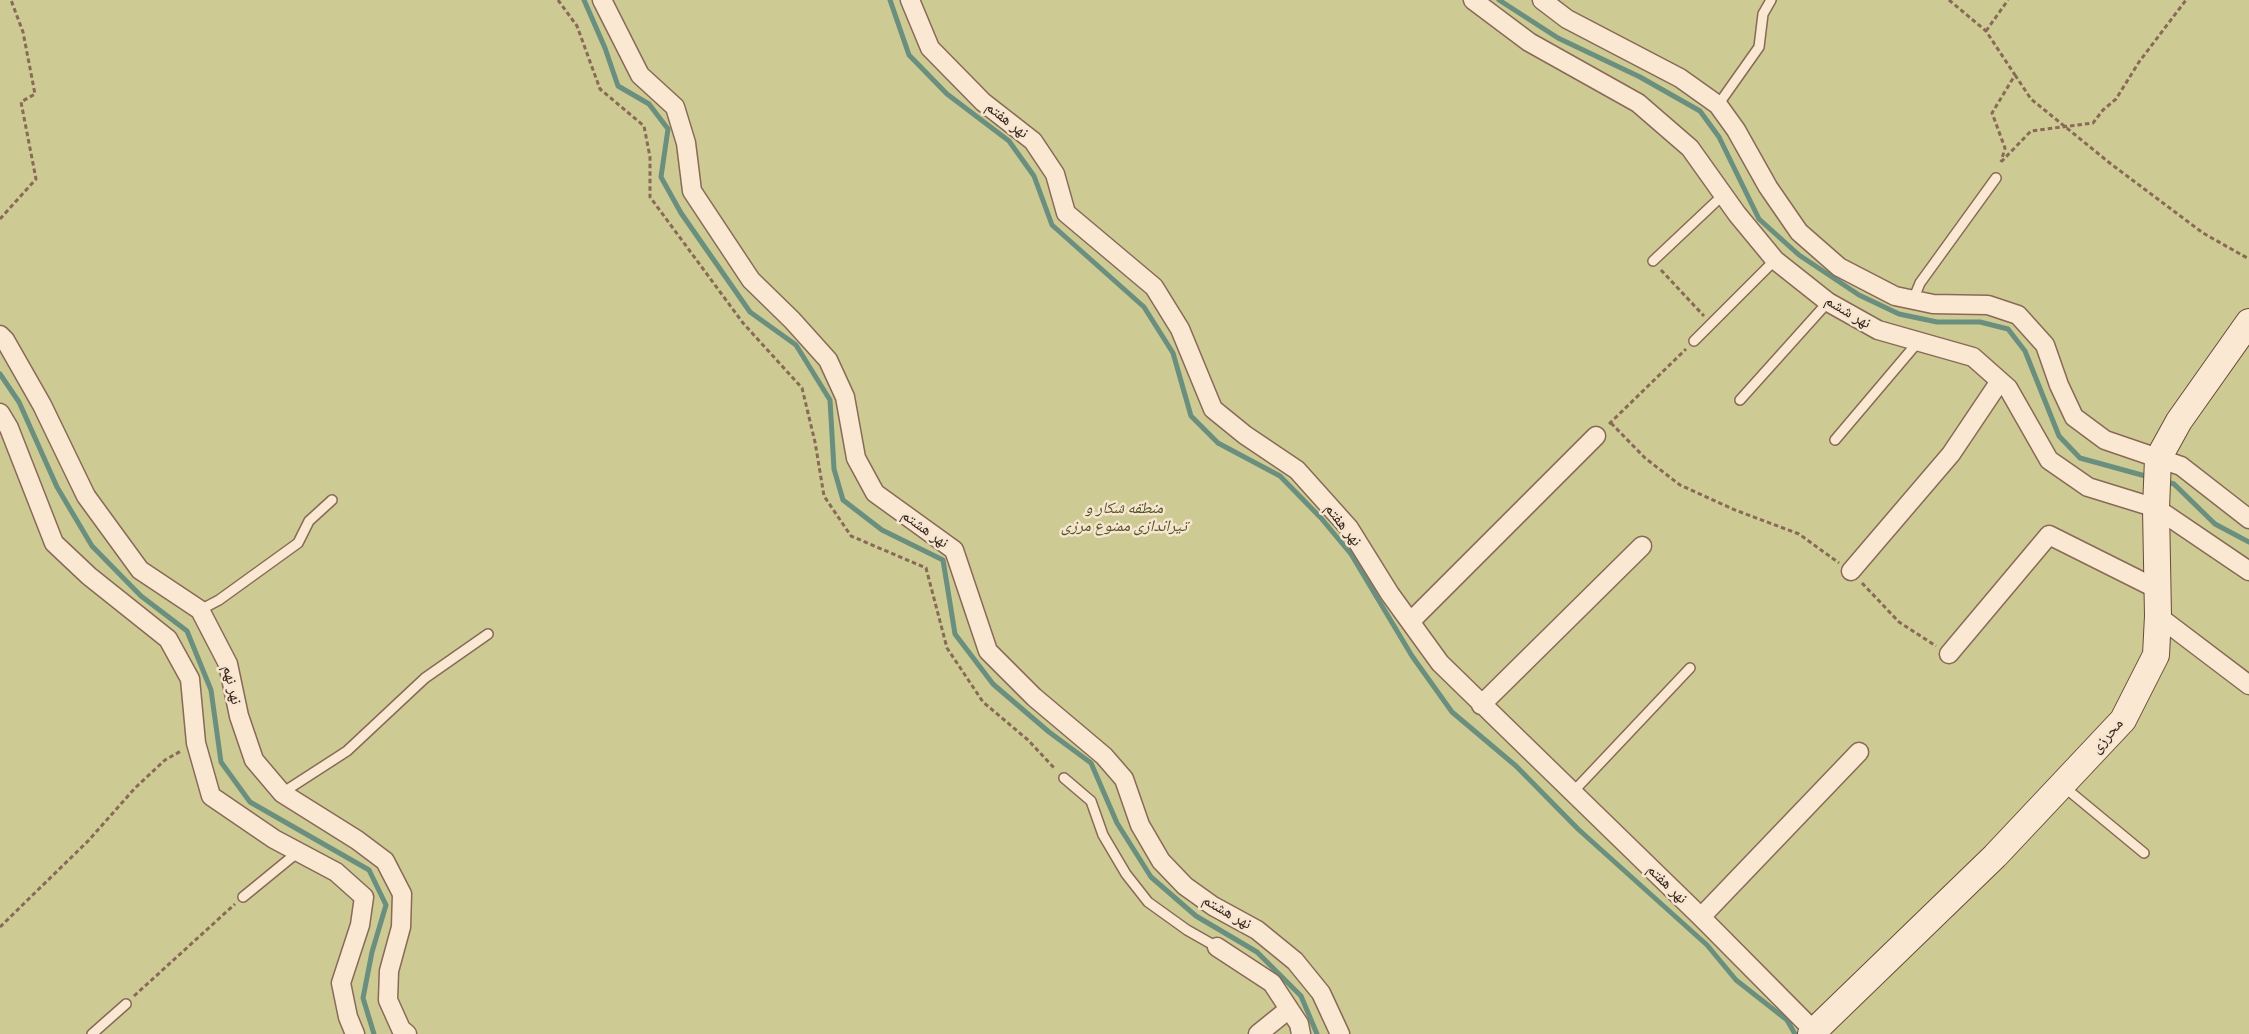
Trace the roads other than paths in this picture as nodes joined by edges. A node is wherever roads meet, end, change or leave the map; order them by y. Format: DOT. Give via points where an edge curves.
graph roads {
  1 [pos="602,0"];
  2 [pos="910,0"];
  3 [pos="1473,0"];
  4 [pos="1542,0"];
  5 [pos="1771,0"];
  6 [pos="1718,105"];
  7 [pos="1996,178"];
  8 [pos="1723,195"];
  9 [pos="1775,260"];
  10 [pos="1653,261"];
  11 [pos="1913,300"];
  12 [pos="1828,302"];
  13 [pos="2249,322"];
  14 [pos="0,335"];
  15 [pos="1694,341"];
  16 [pos="1918,342"];
  17 [pos="2000,381"];
  18 [pos="1740,400"];
  19 [pos="0,413"];
  20 [pos="1596,436"];
  21 [pos="1835,440"];
  22 [pos="2158,464"];
  23 [pos="332,500"];
  24 [pos="2156,502"];
  25 [pos="2249,519"];
  26 [pos="1642,546"];
  27 [pos="1851,571"];
  28 [pos="2249,571"];
  29 [pos="2157,589"];
  30 [pos="200,610"];
  31 [pos="2158,616"];
  32 [pos="1410,622"];
  33 [pos="488,634"];
  34 [pos="1949,654"];
  35 [pos="1690,668"];
  36 [pos="2249,685"];
  37 [pos="1481,705"];
  38 [pos="1859,752"];
  39 [pos="1064,778"];
  40 [pos="2062,786"];
  41 [pos="282,793"];
  42 [pos="1572,793"];
  43 [pos="298,852"];
  44 [pos="2144,853"];
  45 [pos="243,897"];
  46 [pos="1701,917"];
  47 [pos="1217,947"];
  48 [pos="126,1004"];
  49 [pos="1288,1009"];
  50 [pos="1814,1033"];
  51 [pos="92,1034"];
  52 [pos="356,1034"];
  53 [pos="407,1034"];
  54 [pos="1258,1034"];
  55 [pos="1301,1034"];
  56 [pos="1340,1034"];
  1 -- 56 [label="street, نهر هشتم" via="640,75 675,107 686,143 692,191 751,280 828,360 845,398 856,458 875,493 954,550 988,651 1034,697 1104,756 1124,779 1140,825 1161,861 1185,886 1257,930 1295,961 1321,993"];
  2 -- 32 [label="street, نهر هفتم" via="930,48 983,102 1033,141 1055,174 1066,213 1154,287 1180,329 1213,409 1297,470 1316,490 1349,528"];
  3 -- 8 [label="street, نهر ششم" via="1529,42 1638,103 1690,148"];
  4 -- 6 [label="street" via="1567,19 1680,78"];
  5 -- 6 [label="lane" via="1763,14 1760,47"];
  6 -- 11 [label="street" via="1799,232 1839,267 1895,296"];
  7 -- 11 [label="lane" via="1920,283"];
  8 -- 9 [label="street, نهر ششم"];
  8 -- 10 [label="lane"];
  9 -- 12 [label="street, نهر ششم"];
  9 -- 15 [label="lane"];
  11 -- 22 [label="street" via="1988,305 2018,315 2045,345 2074,417 2104,440"];
  12 -- 16 [label="street, نهر ششم" via="1878,330"];
  12 -- 18 [label="lane"];
  13 -- 22 [label="street, محرزی" via="2179,421"];
  14 -- 30 [label="street, نهر نهم" via="42,405 86,496 140,570"];
  16 -- 17 [label="street, نهر ششم" via="1973,357"];
  16 -- 21 [label="lane"];
  17 -- 24 [label="street, نهر ششم" via="2008,388 2049,460 2088,487"];
  17 -- 27 [label="street" via="1951,453"];
  19 -- 43 [label="street" via="54,543 168,639 190,679 196,743 211,796"];
  20 -- 32 [label="street"];
  22 -- 24 [label="street, محرزی"];
  22 -- 25 [label="street" via="2181,466"];
  23 -- 30 [label="lane" via="309,521 298,543"];
  24 -- 28 [label="street, نهر ششم" via="2211,547"];
  24 -- 29 [label="street, محرزی"];
  26 -- 37 [label="street"];
  29 -- 31 [label="street, محرزی"];
  29 -- 34 [label="street" via="2049,535"];
  30 -- 41 [label="street, نهر نهم" via="228,664 254,760"];
  31 -- 36 [label="street"];
  31 -- 40 [label="street, محرزی" via="2156,655 2123,720"];
  32 -- 37 [label="street, نهر هفتم" via="1440,663"];
  33 -- 41 [label="lane" via="424,678 346,751"];
  35 -- 42 [label="lane"];
  37 -- 42 [label="street, نهر هفتم"];
  38 -- 46 [label="street"];
  39 -- 47 [label="lane" via="1091,801 1103,835 1148,902"];
  40 -- 44 [label="lane"];
  40 -- 50 [label="street, محرزی"];
  41 -- 53 [label="street, نهر نهم" via="386,861 402,894 401,927 389,971 388,1000"];
  42 -- 46 [label="street, نهر هفتم"];
  43 -- 45 [label="lane"];
  43 -- 52 [label="street" via="336,872 364,897 360,925 341,983"];
  46 -- 50 [label="street, نهر هفتم"];
  47 -- 49 [label="street" via="1272,983"];
  48 -- 51 [label="lane"];
  49 -- 54 [label="street"];
  49 -- 55 [label="street"];
}
